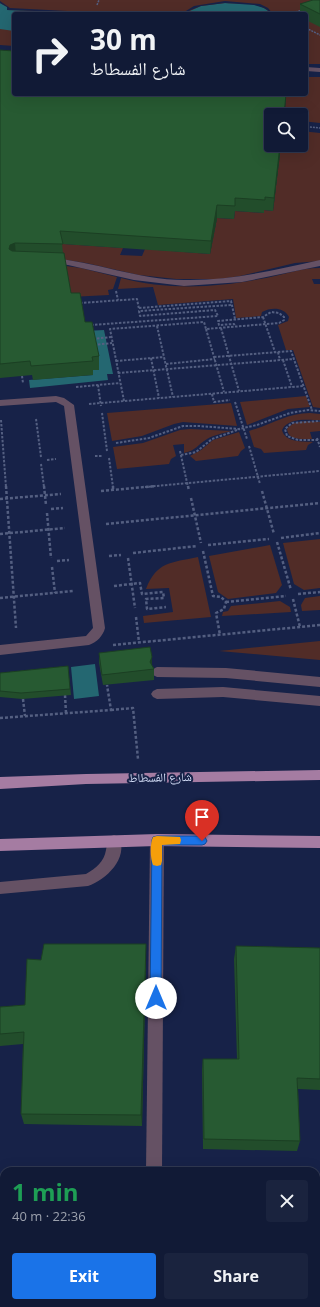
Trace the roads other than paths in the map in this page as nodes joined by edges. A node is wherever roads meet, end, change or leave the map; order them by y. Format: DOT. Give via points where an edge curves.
graph roads {
  1 [pos="308,69"];
  2 [pos="320,70"];
  3 [pos="38,260"];
  4 [pos="320,263"];
  5 [pos="0,403"];
  6 [pos="0,650"];
  7 [pos="157,672"];
  8 [pos="320,682"];
  9 [pos="157,694"];
  10 [pos="320,701"];
  11 [pos="320,775"];
  12 [pos="0,783"];
  13 [pos="157,840"];
  14 [pos="114,841"];
  15 [pos="320,842"];
  16 [pos="0,845"];
  17 [pos="0,888"];
  18 [pos="154,1167"];
  1 -- 2 [label="street"];
  3 -- 4 [label="street" via="68,262 134,278 184,283 242,279"];
  5 -- 6 [label="street" via="56,399 69,405 98,632 95,637 83,641"];
  7 -- 8 [label="street" via="226,673"];
  9 -- 10 [label="street" via="224,692"];
  11 -- 12 [label="main road, شارع الفسطاط"];
  13 -- 14 [label="main road"];
  13 -- 15 [label="main road"];
  13 -- 18 [label="street"];
  14 -- 16 [label="main road"];
  14 -- 17 [label="street" via="114,853 109,864 100,874 88,880"];
}
